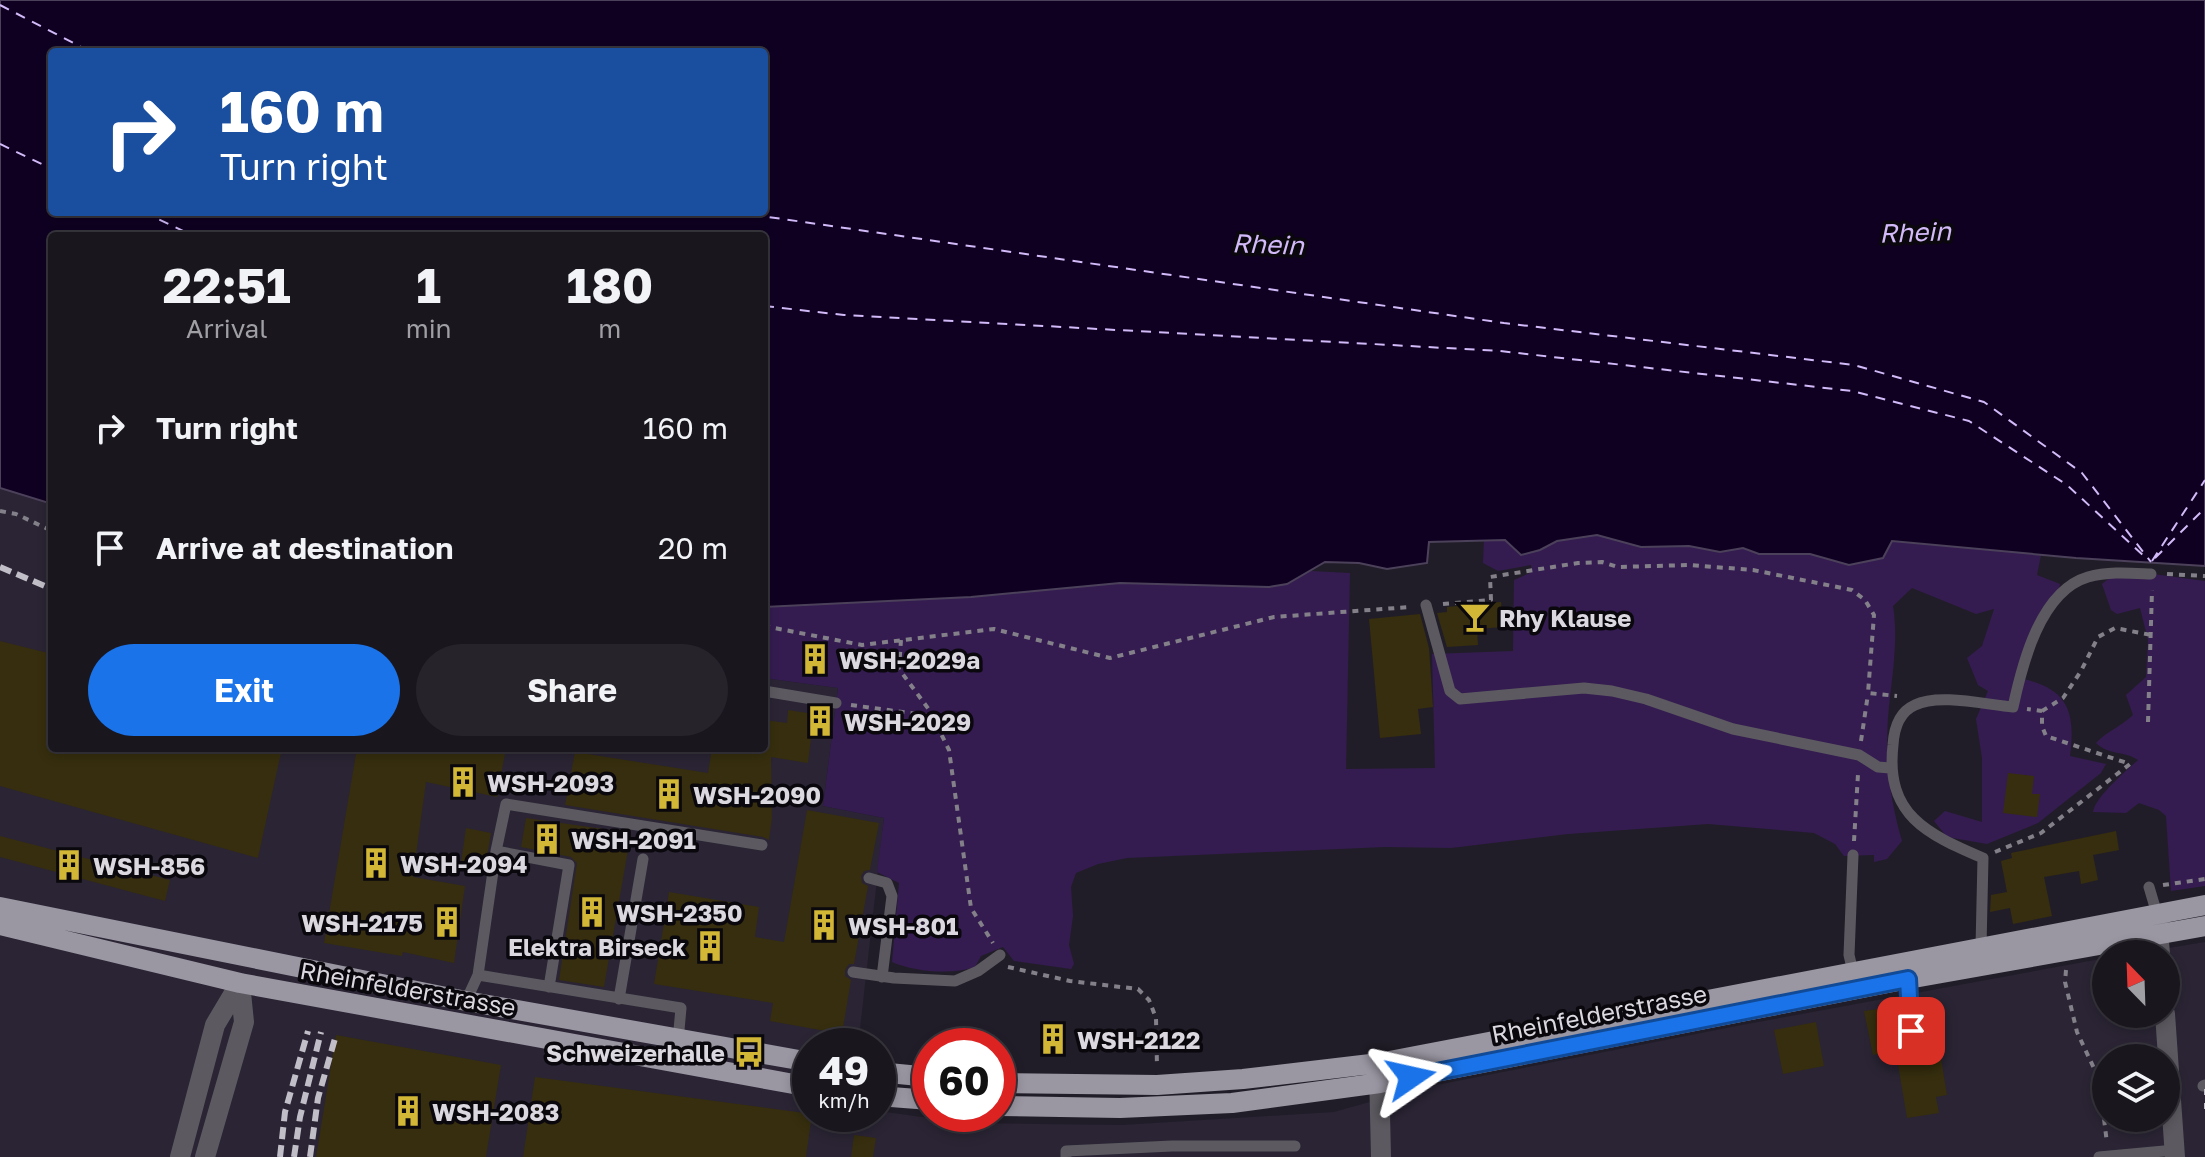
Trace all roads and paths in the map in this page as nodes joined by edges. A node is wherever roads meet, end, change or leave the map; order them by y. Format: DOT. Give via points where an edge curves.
graph roads {
  1 [pos="0,511"];
  2 [pos="48,529"];
  3 [pos="2151,574"];
  4 [pos="2205,576"];
  5 [pos="1426,605"];
  6 [pos="2152,611"];
  7 [pos="768,627"];
  8 [pos="2151,635"];
  9 [pos="901,640"];
  10 [pos="768,692"];
  11 [pos="1868,693"];
  12 [pos="1933,699"];
  13 [pos="836,703"];
  14 [pos="2013,707"];
  15 [pos="2042,711"];
  16 [pos="932,716"];
  17 [pos="2148,722"];
  18 [pos="1859,755"];
  19 [pos="1890,768"];
  20 [pos="762,845"];
  21 [pos="496,851"];
  22 [pos="1853,855"];
  23 [pos="1983,858"];
  24 [pos="643,859"];
  25 [pos="2204,872"];
  26 [pos="869,878"];
  27 [pos="2204,879"];
  28 [pos="2149,887"];
  29 [pos="2205,905"];
  30 [pos="0,907"];
  31 [pos="0,925"];
  32 [pos="2205,926"];
  33 [pos="2159,934"];
  34 [pos="1981,947"];
  35 [pos="2067,950"];
  36 [pos="1000,955"];
  37 [pos="245,957"];
  38 [pos="1907,970"];
  39 [pos="853,972"];
  40 [pos="1853,972"];
  41 [pos="478,975"];
  42 [pos="882,977"];
  43 [pos="240,983"];
  44 [pos="549,987"];
  45 [pos="619,999"];
  46 [pos="466,1001"];
  47 [pos="2166,1028"];
  48 [pos="678,1040"];
  49 [pos="1912,1057"];
  50 [pos="792,1059"];
  51 [pos="676,1063"];
  52 [pos="1380,1073"];
  53 [pos="1016,1083"];
  54 [pos="792,1084"];
  55 [pos="1157,1085"];
  56 [pos="1016,1106"];
  57 [pos="1295,1146"];
  58 [pos="2175,1154"];
  59 [pos="2108,1156"];
  60 [pos="180,1157"];
  61 [pos="205,1157"];
  62 [pos="1066,1157"];
  63 [pos="1381,1157"];
  64 [pos="2099,1157"];
  1 -- 2 [label="path"];
  3 -- 4 [label="path"];
  3 -- 14 [label="lane" via="2086,577 2057,598 2033,636"];
  5 -- 9 [label="path" via="1274,617 1110,658 994,629"];
  5 -- 11 [label="path" via="1491,600 1490,577 1578,563 1753,570 1852,590 1865,600 1874,615"];
  5 -- 18 [label="lane" via="1450,691 1460,699 1584,688 1612,691 1733,729"];
  6 -- 8 [label="path"];
  7 -- 9 [label="path" via="862,645"];
  8 -- 15 [label="path" via="2115,628 2098,637 2063,698"];
  8 -- 17 [label="path"];
  9 -- 16 [label="path" via="899,669"];
  10 -- 13 [label="lane"];
  11 -- 12 [label="path"];
  11 -- 18 [label="path"];
  12 -- 14 [label="lane"];
  12 -- 19 [label="lane" via="1903,713 1894,731"];
  13 -- 16 [label="path"];
  14 -- 15 [label="path"];
  15 -- 23 [label="path" via="2046,736 2130,764 2041,833"];
  16 -- 36 [label="path" via="949,750 971,908"];
  18 -- 19 [label="lane"];
  18 -- 22 [label="path"];
  19 -- 23 [label="lane" via="1910,818"];
  20 -- 21 [label="lane" via="506,804"];
  21 -- 41 [label="lane"];
  21 -- 44 [label="lane" via="569,865"];
  22 -- 40 [label="lane"];
  23 -- 34 [label="lane"];
  24 -- 45 [label="lane"];
  25 -- 27 [label="path"];
  26 -- 42 [label="lane" via="887,883 892,896"];
  27 -- 28 [label="path"];
  28 -- 33 [label="lane"];
  29 -- 33 [label="main road, Rheinfelderstrasse"];
  30 -- 37 [label="main road, Rheinfelderstrasse"];
  31 -- 43 [label="main road, Rheinfelderstrasse"];
  32 -- 33 [label="main road, Rheinfelderstrasse"];
  33 -- 34 [label="main road, Rheinfelderstrasse"];
  33 -- 35 [label="main road, Rheinfelderstrasse"];
  34 -- 38 [label="main road, Rheinfelderstrasse"];
  35 -- 38 [label="main road, Rheinfelderstrasse"];
  35 -- 59 [label="path" via="2065,982 2077,1032 2099,1079"];
  36 -- 42 [label="lane" via="955,981"];
  36 -- 55 [label="path" via="1007,967 1138,989 1156,1018"];
  37 -- 43 [label="main road"];
  37 -- 46 [label="main road, Rheinfelderstrasse"];
  38 -- 40 [label="main road, Rheinfelderstrasse"];
  38 -- 49 [label="lane"];
  38 -- 52 [label="main road, Rheinfelderstrasse"];
  39 -- 42 [label="lane"];
  40 -- 52 [label="main road, Rheinfelderstrasse"];
  41 -- 44 [label="lane"];
  41 -- 46 [label="lane"];
  43 -- 51 [label="main road, Rheinfelderstrasse"];
  43 -- 60 [label="street" via="215,1025"];
  43 -- 61 [label="street" via="244,1022"];
  44 -- 45 [label="lane"];
  45 -- 48 [label="lane" via="681,1008"];
  46 -- 48 [label="main road, Rheinfelderstrasse"];
  47 -- 58 [label="street"];
  48 -- 50 [label="main road, Rheinfelderstrasse"];
  48 -- 51 [label="lane"];
  51 -- 54 [label="main road, Rheinfelderstrasse"];
  52 -- 55 [label="main road, Rheinfelderstrasse"];
  52 -- 56 [label="main road, Rheinfelderstrasse" via="1232,1103"];
  52 -- 63 [label="street"];
  53 -- 55 [label="main road, Rheinfelderstrasse"];
  57 -- 62 [label="lane" via="1066,1151"];
  58 -- 59 [label="lane"];
  59 -- 64 [label="lane"];
}
